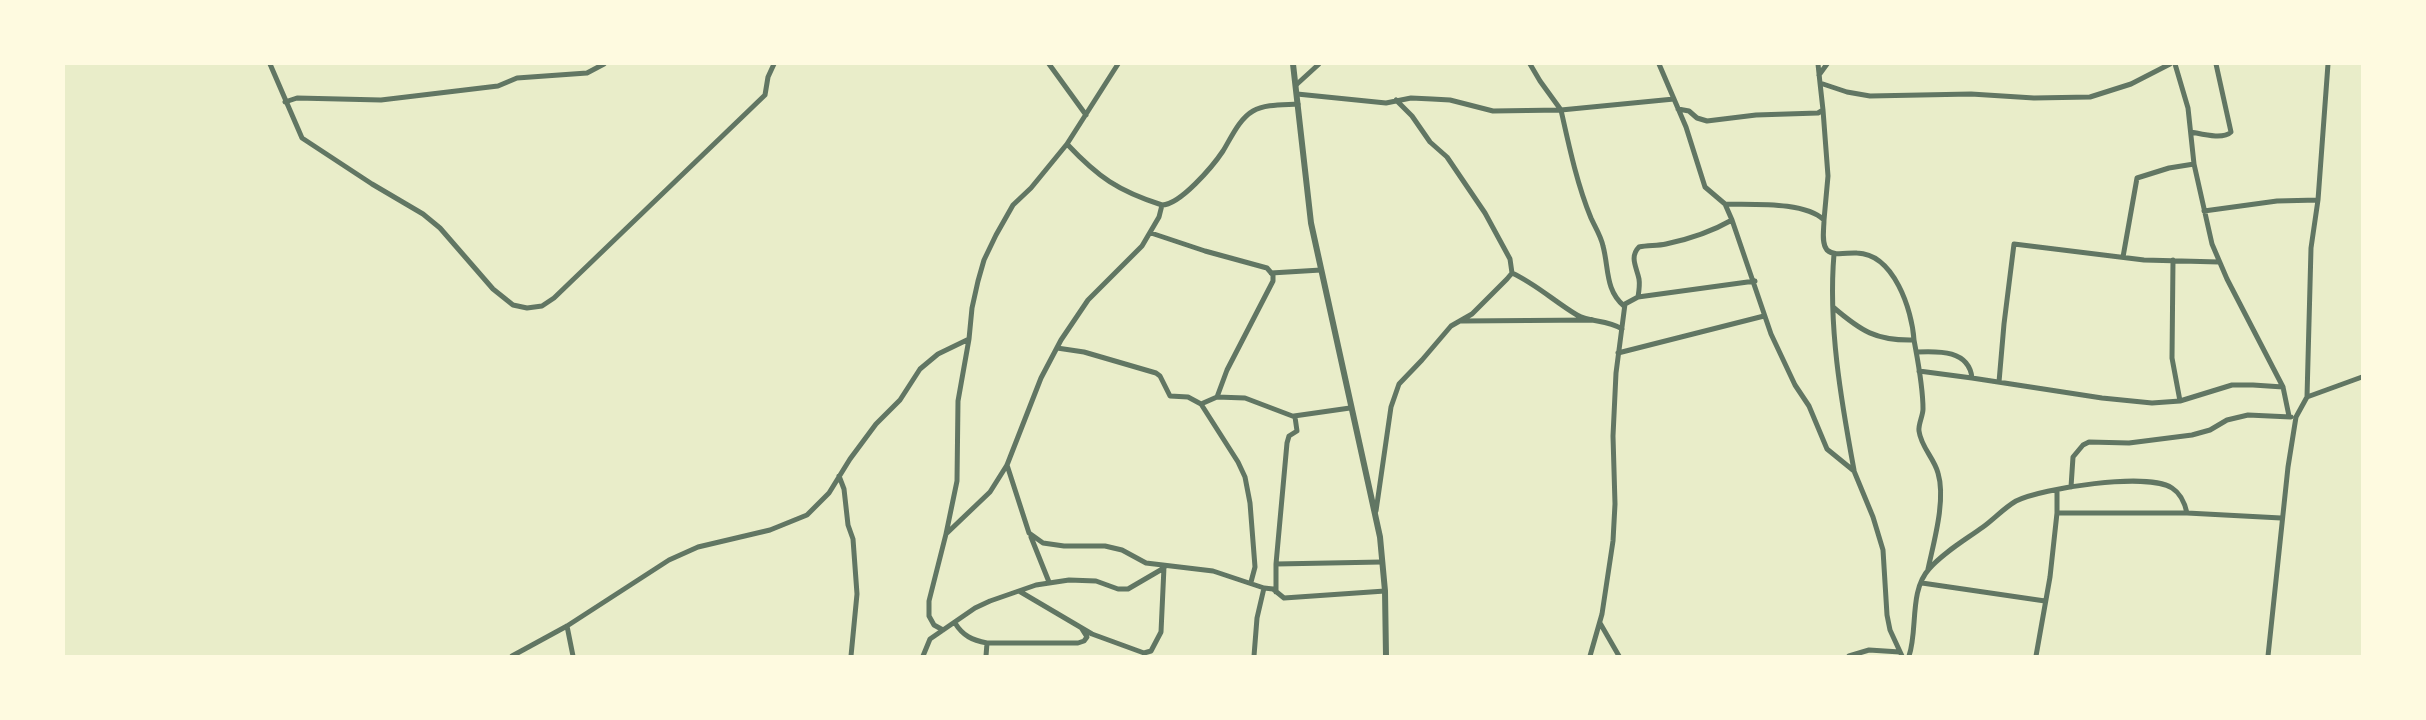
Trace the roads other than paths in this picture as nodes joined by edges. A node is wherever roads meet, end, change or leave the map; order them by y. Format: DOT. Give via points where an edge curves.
graph roads {
  1 [pos="270,64"];
  2 [pos="604,64"];
  3 [pos="774,64"];
  4 [pos="1049,64"];
  5 [pos="1118,64"];
  6 [pos="1293,64"];
  7 [pos="1319,64"];
  8 [pos="1530,64"];
  9 [pos="1659,64"];
  10 [pos="1818,64"];
  11 [pos="1827,64"];
  12 [pos="2170,64"];
  13 [pos="2175,64"];
  14 [pos="2216,64"];
  15 [pos="2328,64"];
  16 [pos="1819,76"];
  17 [pos="1820,83"];
  18 [pos="1296,85"];
  19 [pos="1297,94"];
  20 [pos="1674,99"];
  21 [pos="1396,100"];
  22 [pos="285,102"];
  23 [pos="1298,104"];
  24 [pos="1678,109"];
  25 [pos="1561,110"];
  26 [pos="1823,110"];
  27 [pos="1086,115"];
  28 [pos="2191,132"];
  29 [pos="1067,144"];
  30 [pos="2194,164"];
  31 [pos="2318,200"];
  32 [pos="1725,204"];
  33 [pos="1162,205"];
  34 [pos="2204,211"];
  35 [pos="1732,220"];
  36 [pos="1824,220"];
  37 [pos="1151,233"];
  38 [pos="1834,254"];
  39 [pos="2123,257"];
  40 [pos="2173,260"];
  41 [pos="2219,262"];
  42 [pos="1321,270"];
  43 [pos="1271,273"];
  44 [pos="1512,274"];
  45 [pos="1754,281"];
  46 [pos="1638,296"];
  47 [pos="1624,306"];
  48 [pos="1833,307"];
  49 [pos="1764,316"];
  50 [pos="1592,320"];
  51 [pos="1457,321"];
  52 [pos="1622,329"];
  53 [pos="969,339"];
  54 [pos="1914,340"];
  55 [pos="1057,348"];
  56 [pos="1917,352"];
  57 [pos="1618,353"];
  58 [pos="1919,371"];
  59 [pos="2362,377"];
  60 [pos="1972,378"];
  61 [pos="1999,382"];
  62 [pos="2283,387"];
  63 [pos="1217,397"];
  64 [pos="2307,397"];
  65 [pos="2180,401"];
  66 [pos="1201,404"];
  67 [pos="1350,408"];
  68 [pos="1294,416"];
  69 [pos="2289,416"];
  70 [pos="2296,417"];
  71 [pos="1007,465"];
  72 [pos="1854,470"];
  73 [pos="839,476"];
  74 [pos="2071,488"];
  75 [pos="2057,491"];
  76 [pos="2187,513"];
  77 [pos="2057,514"];
  78 [pos="1375,517"];
  79 [pos="2281,518"];
  80 [pos="1029,533"];
  81 [pos="946,534"];
  82 [pos="1382,562"];
  83 [pos="1276,564"];
  84 [pos="1164,566"];
  85 [pos="1928,570"];
  86 [pos="1049,582"];
  87 [pos="1251,582"];
  88 [pos="1922,583"];
  89 [pos="1264,588"];
  90 [pos="1019,591"];
  91 [pos="1385,591"];
  92 [pos="1276,592"];
  93 [pos="2045,601"];
  94 [pos="1600,622"];
  95 [pos="955,623"];
  96 [pos="567,626"];
  97 [pos="1082,628"];
  98 [pos="944,630"];
  99 [pos="987,643"];
  100 [pos="1860,654"];
  101 [pos="1901,654"];
  102 [pos="1144,655"];
  103 [pos="512,656"];
  104 [pos="573,656"];
  105 [pos="851,656"];
  106 [pos="923,656"];
  107 [pos="986,656"];
  108 [pos="1254,656"];
  109 [pos="1386,656"];
  110 [pos="1590,656"];
  111 [pos="1619,656"];
  112 [pos="1849,656"];
  113 [pos="1908,656"];
  114 [pos="2036,656"];
  115 [pos="2268,656"];
  1 -- 22 [label="street"];
  2 -- 22 [label="street" via="587,73 517,78 498,86 381,100 297,98"];
  3 -- 22 [label="street" via="765,95 554,298 542,306 527,308 512,305 493,289 440,228 423,214 302,138"];
  4 -- 27 [label="street"];
  5 -- 27 [label="street"];
  6 -- 18 [label="street"];
  7 -- 18 [label="street"];
  8 -- 25 [label="street"];
  9 -- 20 [label="street"];
  10 -- 16 [label="street"];
  11 -- 16 [label="street"];
  12 -- 17 [label="street" via="2131,84 2090,97 1870,96"];
  13 -- 28 [label="street" via="2188,108"];
  14 -- 28 [label="street" via="2231,132 2221,136"];
  15 -- 31 [label="street"];
  16 -- 17 [label="street"];
  17 -- 26 [label="street"];
  18 -- 19 [label="street"];
  19 -- 21 [label="street" via="1361,102"];
  19 -- 23 [label="street"];
  20 -- 24 [label="street"];
  20 -- 25 [label="street"];
  21 -- 25 [label="street" via="1450,100 1493,111"];
  21 -- 44 [label="street" via="1460,174 1504,246"];
  23 -- 33 [label="street" via="1253,111 1187,193"];
  23 -- 42 [label="street"];
  24 -- 26 [label="street" via="1706,121 1756,115 1811,114"];
  24 -- 32 [label="street" via="1705,187"];
  25 -- 47 [label="street" via="1568,144 1603,246 1610,285 1614,296"];
  26 -- 36 [label="street" via="1828,176"];
  27 -- 29 [label="street"];
  28 -- 30 [label="street"];
  29 -- 33 [label="street" via="1104,179 1137,197"];
  29 -- 53 [label="street" via="1013,206 996,234 978,281"];
  30 -- 34 [label="street"];
  30 -- 39 [label="street" via="2137,178"];
  31 -- 34 [label="street" via="2277,201"];
  31 -- 64 [label="street" via="2311,248"];
  32 -- 35 [label="street"];
  32 -- 36 [label="street" via="1764,204 1812,211"];
  33 -- 37 [label="street" via="1160,217"];
  34 -- 41 [label="street"];
  35 -- 45 [label="street"];
  35 -- 46 [label="street" via="1698,236 1664,245 1639,247 1634,259 1639,280"];
  36 -- 38 [label="street" via="1826,248"];
  37 -- 43 [label="street" via="1267,268"];
  37 -- 55 [label="street" via="1088,300"];
  38 -- 48 [label="street"];
  38 -- 54 [label="street" via="1865,254 1882,264 1895,278 1908,306"];
  39 -- 40 [label="street"];
  39 -- 61 [label="street" via="2014,244"];
  40 -- 41 [label="street" via="2182,263"];
  40 -- 65 [label="street" via="2172,358"];
  41 -- 62 [label="street"];
  42 -- 43 [label="street"];
  42 -- 67 [label="street"];
  43 -- 63 [label="street" via="1273,280 1227,370"];
  44 -- 50 [label="street" via="1545,291 1579,317"];
  44 -- 51 [label="street" via="1472,314"];
  45 -- 46 [label="street"];
  45 -- 49 [label="street"];
  46 -- 47 [label="street"];
  47 -- 52 [label="street"];
  48 -- 54 [label="street" via="1869,334"];
  48 -- 72 [label="street"];
  49 -- 57 [label="street"];
  49 -- 72 [label="street" via="1827,448"];
  50 -- 51 [label="street"];
  50 -- 52 [label="street" via="1612,323"];
  51 -- 78 [label="street" via="1399,384 1391,407"];
  52 -- 57 [label="street"];
  53 -- 73 [label="street" via="938,354 920,369 900,400 876,424"];
  53 -- 81 [label="street" via="958,401 957,481"];
  54 -- 56 [label="street"];
  55 -- 66 [label="street" via="1084,352 1156,373 1170,396 1188,397"];
  55 -- 71 [label="street" via="1033,396"];
  56 -- 58 [label="street"];
  56 -- 60 [label="street" via="1956,354 1969,366"];
  57 -- 94 [label="street" via="1613,436 1613,541"];
  58 -- 60 [label="street"];
  58 -- 85 [label="street" via="1923,410 1919,430 1923,446 1940,479 1939,512"];
  59 -- 64 [label="street"];
  60 -- 61 [label="street"];
  61 -- 65 [label="street" via="2112,399"];
  62 -- 65 [label="street" via="2232,386"];
  62 -- 69 [label="street"];
  63 -- 66 [label="street"];
  63 -- 68 [label="street" via="1245,398"];
  64 -- 70 [label="street"];
  66 -- 87 [label="street" via="1238,462 1246,482 1255,567"];
  67 -- 68 [label="street"];
  67 -- 78 [label="street"];
  68 -- 83 [label="street" via="1297,431 1289,436 1287,443"];
  69 -- 70 [label="street"];
  69 -- 74 [label="street" via="2242,416 2192,435 2153,441 2089,442 2073,457"];
  70 -- 79 [label="street"];
  71 -- 80 [label="street"];
  71 -- 81 [label="street" via="990,492"];
  72 -- 101 [label="street" via="1883,550 1887,615"];
  73 -- 96 [label="street" via="829,493 808,515 770,530 698,547"];
  73 -- 105 [label="street" via="853,539 857,594"];
  74 -- 75 [label="street"];
  74 -- 76 [label="street" via="2122,481 2153,482 2172,488"];
  75 -- 77 [label="street"];
  75 -- 85 [label="street" via="2012,504"];
  76 -- 77 [label="street"];
  76 -- 79 [label="street"];
  77 -- 93 [label="street"];
  78 -- 82 [label="street"];
  79 -- 115 [label="street"];
  80 -- 84 [label="street" via="1043,543 1106,546 1122,550 1146,563"];
  80 -- 86 [label="street"];
  81 -- 98 [label="street" via="929,601 929,616 934,625"];
  82 -- 83 [label="street"];
  82 -- 91 [label="street"];
  83 -- 92 [label="street"];
  84 -- 86 [label="street" via="1123,589 1082,579"];
  84 -- 87 [label="street" via="1213,571"];
  84 -- 102 [label="street" via="1161,632 1151,651"];
  85 -- 88 [label="street"];
  86 -- 90 [label="street"];
  87 -- 89 [label="street"];
  88 -- 93 [label="street"];
  88 -- 113 [label="street"];
  89 -- 92 [label="street"];
  89 -- 108 [label="street" via="1257,618"];
  90 -- 95 [label="street" via="975,608"];
  90 -- 97 [label="street"];
  91 -- 92 [label="street" via="1284,598"];
  91 -- 109 [label="street"];
  93 -- 114 [label="street"];
  94 -- 110 [label="street"];
  94 -- 111 [label="street"];
  95 -- 98 [label="street"];
  95 -- 99 [label="street" via="972,640"];
  96 -- 103 [label="street"];
  96 -- 104 [label="street"];
  97 -- 99 [label="street" via="1086,637 1078,643"];
  97 -- 102 [label="street"];
  98 -- 106 [label="street" via="930,639"];
  99 -- 107 [label="street"];
  100 -- 101 [label="street" via="1869,650"];
  100 -- 112 [label="street"];
}
